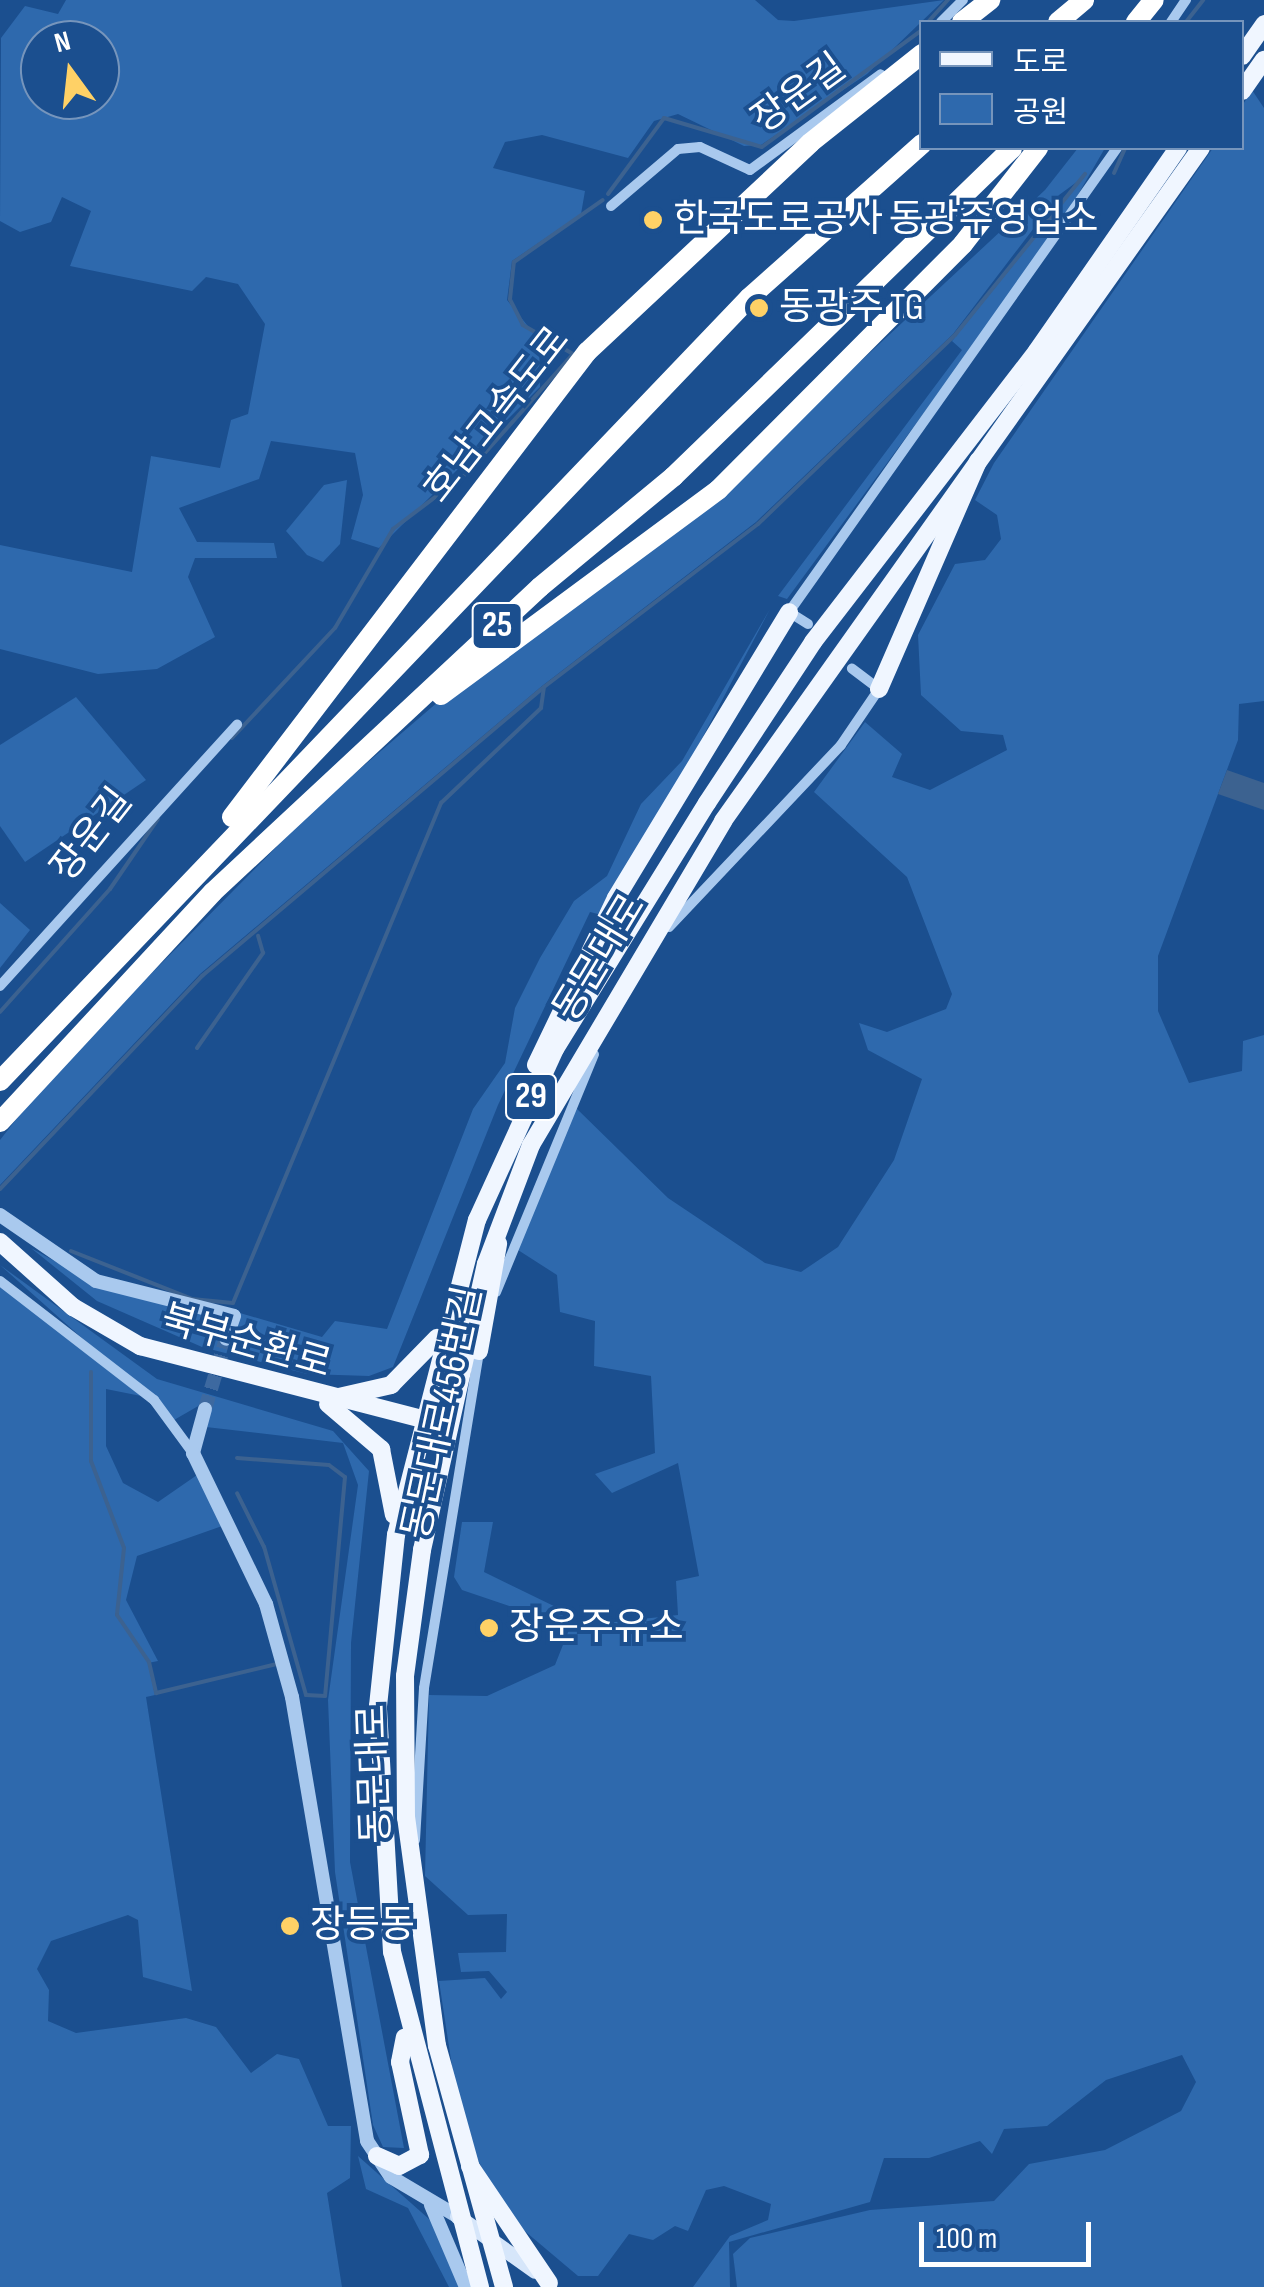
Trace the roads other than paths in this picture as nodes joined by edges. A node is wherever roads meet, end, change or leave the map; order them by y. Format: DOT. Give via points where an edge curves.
graph roads {
  1 [pos="963,0"];
  2 [pos="990,0"];
  3 [pos="1084,0"];
  4 [pos="1154,0"];
  5 [pos="943,20"];
  6 [pos="965,20"];
  7 [pos="1060,20"];
  8 [pos="1138,20"];
  9 [pos="1264,24"];
  10 [pos="919,44"];
  11 [pos="1244,53"];
  12 [pos="919,56"];
  13 [pos="1264,60"];
  14 [pos="1244,89"];
  15 [pos="919,147"];
  16 [pos="1010,150"];
  17 [pos="1036,150"];
  18 [pos="1116,150"];
  19 [pos="1177,150"];
  20 [pos="1200,150"];
  21 [pos="610,206"];
  22 [pos="980,453"];
  23 [pos="789,612"];
  24 [pos="808,624"];
  25 [pos="852,669"];
  26 [pos="879,689"];
  27 [pos="238,726"];
  28 [pos="363,752"];
  29 [pos="186,876"];
  30 [pos="0,986"];
  31 [pos="0,1081"];
  32 [pos="0,1122"];
  33 [pos="513,1133"];
  34 [pos="0,1215"];
  35 [pos="498,1234"];
  36 [pos="0,1242"];
  37 [pos="0,1281"];
  38 [pos="441,1334"];
  39 [pos="226,1339"];
  40 [pos="479,1351"];
  41 [pos="324,1401"];
  42 [pos="206,1409"];
  43 [pos="420,1420"];
  44 [pos="446,1424"];
  45 [pos="193,1453"];
  46 [pos="396,1534"];
  47 [pos="423,1965"];
  48 [pos="406,2031"];
  49 [pos="377,2156"];
  50 [pos="463,2158"];
  51 [pos="425,2197"];
  52 [pos="457,2216"];
  53 [pos="484,2232"];
  54 [pos="550,2285"];
  55 [pos="466,2287"];
  56 [pos="480,2287"];
  57 [pos="504,2287"];
  1 -- 5 [label="street"];
  2 -- 6 [label="highway"];
  3 -- 7 [label="highway"];
  4 -- 8 [label="highway"];
  9 -- 11 [label="main road"];
  10 -- 21 [label="street, 장운길" via="750,170 700,147 678,149"];
  12 -- 29 [label="highway, 호남고속도로" via="810,143 587,352"];
  13 -- 14 [label="main road"];
  15 -- 29 [label="highway, 호남고속도로 / 25" via="749,298 498,568"];
  16 -- 28 [label="highway, 25" via="673,477"];
  17 -- 28 [label="highway" via="963,244 718,490"];
  18 -- 23 [label="street"];
  19 -- 33 [label="main road, 동문대로 / 29" via="1038,351 812,642 602,966"];
  20 -- 22 [label="main road, 동문대로 / 29"];
  22 -- 26 [label="main road"];
  22 -- 35 [label="main road, 동문대로 / 29" via="722,822 607,1006 530,1145"];
  23 -- 24 [label="street"];
  23 -- 33 [label="main road" via="599,928"];
  25 -- 26 [label="street"];
  26 -- 40 [label="street, 동문대로456번길" via="786,810 662,936 572,1102"];
  27 -- 30 [label="street, 장운길"];
  28 -- 32 [label="highway, 25" via="75,1032"];
  29 -- 31 [label="highway, 호남고속도로 / 25"];
  33 -- 38 [label="main road, 동문대로 / 29"];
  34 -- 39 [label="street" via="96,1281 234,1316"];
  35 -- 40 [label="main road"];
  35 -- 44 [label="main road, 동문대로 / 29"];
  36 -- 41 [label="main road, 북부순환로" via="74,1307 140,1346"];
  37 -- 45 [label="street" via="154,1400"];
  38 -- 41 [label="main road" via="391,1385"];
  38 -- 43 [label="main road, 동문대로 / 29"];
  40 -- 47 [label="street, 동문대로456번길" via="420,1721"];
  41 -- 43 [label="main road, 북부순환로"];
  41 -- 46 [label="main road" via="382,1449"];
  42 -- 45 [label="street"];
  43 -- 44 [label="main road, 북부순환로"];
  43 -- 46 [label="main road, 동문대로 / 29"];
  44 -- 47 [label="main road, 동문대로 / 29" via="405,1676 406,1818"];
  45 -- 49 [label="street" via="272,1620 362,2125"];
  46 -- 48 [label="main road, 동문대로 / 29" via="378,1692 380,1810"];
  47 -- 50 [label="main road, 동문대로 / 29"];
  48 -- 49 [label="main road" via="400,2062 420,2155 399,2166"];
  48 -- 52 [label="main road, 동문대로 / 29"];
  49 -- 51 [label="street"];
  50 -- 53 [label="main road, 동문대로 / 29"];
  50 -- 54 [label="main road"];
  51 -- 52 [label="street"];
  51 -- 55 [label="street"];
  52 -- 53 [label="main road"];
  52 -- 56 [label="main road, 동문대로 / 29"];
  53 -- 54 [label="main road"];
  53 -- 57 [label="main road, 동문대로 / 29"];
}
